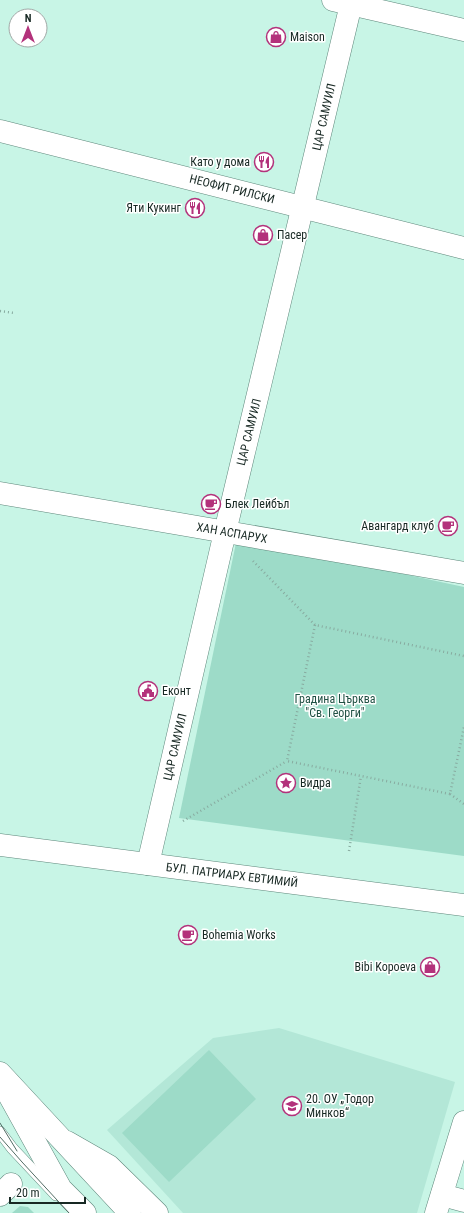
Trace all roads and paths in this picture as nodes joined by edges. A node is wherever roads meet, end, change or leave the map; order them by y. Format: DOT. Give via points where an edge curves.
graph roads {
  1 [pos="345,1"];
  2 [pos="464,30"];
  3 [pos="0,131"];
  4 [pos="303,207"];
  5 [pos="464,248"];
  6 [pos="0,311"];
  7 [pos="14,313"];
  8 [pos="0,493"];
  9 [pos="225,532"];
  10 [pos="251,559"];
  11 [pos="464,573"];
  12 [pos="314,625"];
  13 [pos="464,656"];
  14 [pos="299,703"];
  15 [pos="328,704"];
  16 [pos="464,727"];
  17 [pos="287,761"];
  18 [pos="361,776"];
  19 [pos="450,794"];
  20 [pos="464,804"];
  21 [pos="176,825"];
  22 [pos="0,845"];
  23 [pos="349,851"];
  24 [pos="148,864"];
  25 [pos="464,906"];
  26 [pos="0,1073"];
  27 [pos="0,1080"];
  28 [pos="464,1122"];
  29 [pos="0,1132"];
  30 [pos="59,1137"];
  31 [pos="464,1200"];
  32 [pos="439,1204"];
  33 [pos="72,1213"];
  34 [pos="84,1213"];
  35 [pos="130,1213"];
  36 [pos="157,1213"];
  1 -- 2 [label="street"];
  1 -- 4 [label="street, ЦАР САМУИЛ"];
  3 -- 4 [label="street, НЕОФИТ РИЛСКИ"];
  4 -- 5 [label="street, НЕОФИТ РИЛСКИ"];
  4 -- 9 [label="street, ЦАР САМУИЛ"];
  6 -- 7 [label="path"];
  8 -- 9 [label="street, ХАН АСПАРУХ"];
  9 -- 11 [label="street, ХАН АСПАРУХ"];
  9 -- 24 [label="street, ЦАР САМУИЛ"];
  10 -- 12 [label="path"];
  12 -- 13 [label="path"];
  12 -- 14 [label="path"];
  14 -- 15 [label="path"];
  14 -- 17 [label="path"];
  16 -- 19 [label="path"];
  17 -- 18 [label="path"];
  17 -- 21 [label="path"];
  18 -- 19 [label="path"];
  18 -- 23 [label="path"];
  19 -- 20 [label="path"];
  22 -- 24 [label="street, БУЛ. ПАТРИАРХ ЕВТИМИЙ"];
  24 -- 25 [label="street, БУЛ. ПАТРИАРХ ЕВТИМИЙ"];
  26 -- 30 [label="street"];
  27 -- 34 [label="street" via="61,1189"];
  28 -- 32 [label="street"];
  29 -- 33 [label="lane"];
  30 -- 35 [label="street"];
  30 -- 36 [label="street" via="109,1166"];
  31 -- 32 [label="street"];
}
